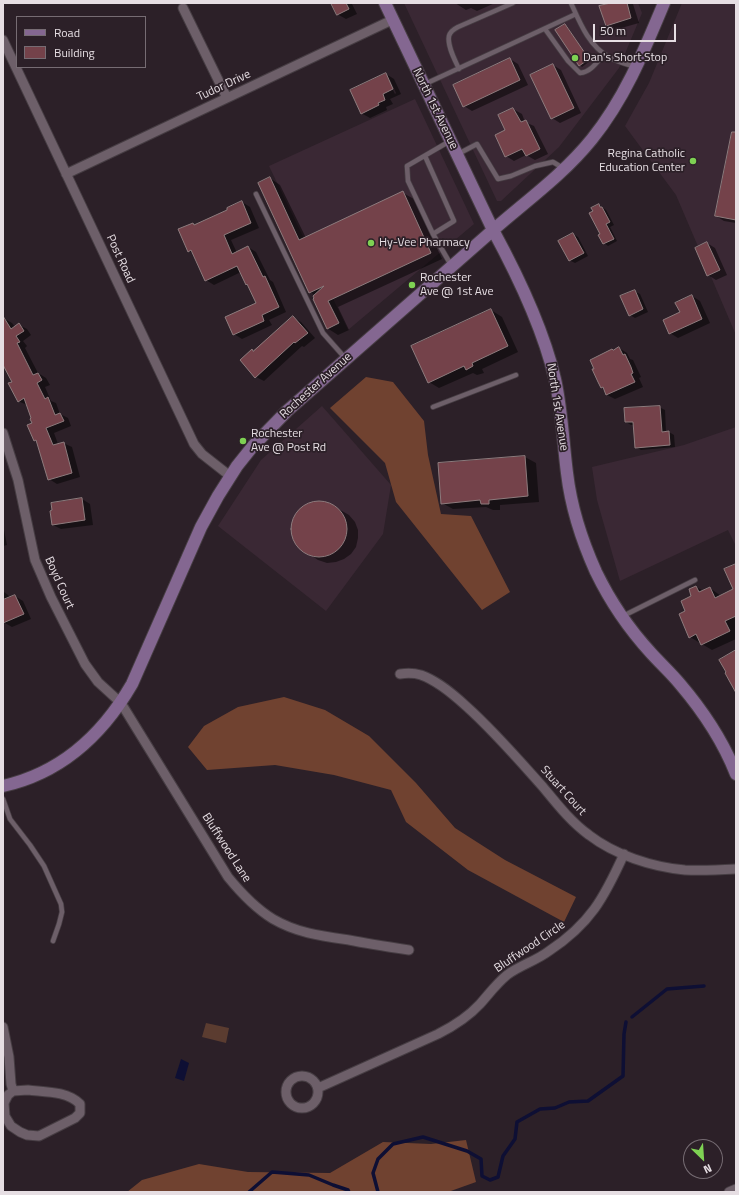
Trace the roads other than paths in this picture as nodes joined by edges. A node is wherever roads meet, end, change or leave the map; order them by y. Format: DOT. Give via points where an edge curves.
graph roads {
  1 [pos="385,3"];
  2 [pos="513,3"];
  3 [pos="571,3"];
  4 [pos="664,3"];
  5 [pos="183,8"];
  6 [pos="576,14"];
  7 [pos="392,20"];
  8 [pos="545,28"];
  9 [pos="3,40"];
  10 [pos="604,54"];
  11 [pos="637,67"];
  12 [pos="16,68"];
  13 [pos="16,68"];
  14 [pos="459,69"];
  15 [pos="424,85"];
  16 [pos="227,98"];
  17 [pos="450,141"];
  18 [pos="457,154"];
  19 [pos="425,156"];
  20 [pos="564,169"];
  21 [pos="66,174"];
  22 [pos="256,194"];
  23 [pos="493,230"];
  24 [pos="433,234"];
  25 [pos="452,267"];
  26 [pos="346,359"];
  27 [pos="516,375"];
  28 [pos="433,408"];
  29 [pos="3,433"];
  30 [pos="230,476"];
  31 [pos="695,580"];
  32 [pos="623,616"];
  33 [pos="400,674"];
  34 [pos="120,704"];
  35 [pos="736,774"];
  36 [pos="3,786"];
  37 [pos="3,799"];
  38 [pos="624,854"];
  39 [pos="736,869"];
  40 [pos="53,941"];
  41 [pos="409,950"];
  42 [pos="3,1027"];
  43 [pos="318,1088"];
  44 [pos="13,1091"];
  45 [pos="736,1189"];
  46 [pos="729,1192"];
  1 -- 7 [label="main road, North 1st Avenue"];
  2 -- 14 [label="lane" via="451,32 448,37"];
  3 -- 6 [label="lane"];
  4 -- 11 [label="main road, Rochester Avenue"];
  5 -- 16 [label="street"];
  6 -- 8 [label="lane"];
  6 -- 10 [label="lane" via="596,48"];
  7 -- 15 [label="main road, North 1st Avenue"];
  7 -- 16 [label="street, Tudor Drive"];
  8 -- 10 [label="lane" via="568,61 580,73 591,69"];
  8 -- 14 [label="lane"];
  9 -- 12 [label="street, Post Road"];
  10 -- 11 [label="lane"];
  11 -- 20 [label="main road, Rochester Avenue" via="614,109 593,138"];
  13 -- 21 [label="street, Post Road"];
  14 -- 15 [label="lane"];
  15 -- 17 [label="main road, North 1st Avenue"];
  16 -- 21 [label="street, Tudor Drive"];
  17 -- 18 [label="main road, North 1st Avenue"];
  17 -- 19 [label="lane"];
  18 -- 20 [label="lane" via="477,144 498,178 553,162"];
  18 -- 23 [label="main road, North 1st Avenue"];
  19 -- 24 [label="lane" via="407,166 408,181"];
  19 -- 24 [label="lane" via="454,221"];
  20 -- 23 [label="main road, Rochester Avenue" via="552,182"];
  21 -- 30 [label="street, Post Road" via="194,444 202,454"];
  22 -- 26 [label="lane" via="323,333"];
  23 -- 25 [label="main road, Rochester Avenue"];
  23 -- 32 [label="main road, North 1st Avenue" via="512,266 546,349 555,380 571,499 583,540 597,573"];
  24 -- 25 [label="lane"];
  25 -- 26 [label="main road, Rochester Avenue"];
  26 -- 30 [label="main road, Rochester Avenue" via="269,428"];
  27 -- 28 [label="lane"];
  29 -- 34 [label="street, Boyd Court" via="18,480 35,560 45,585 85,664 98,682"];
  30 -- 34 [label="main road, Rochester Avenue" via="201,527 132,684"];
  31 -- 32 [label="lane"];
  32 -- 35 [label="main road, North 1st Avenue" via="651,653 699,707 717,734"];
  33 -- 38 [label="street, Stuart Court" via="421,675 454,695 503,742 573,822 589,835"];
  34 -- 36 [label="main road, Rochester Avenue" via="95,735 64,760 28,778"];
  34 -- 41 [label="street, Bluffwood Lane" via="228,878 256,907 272,918 309,934"];
  37 -- 40 [label="lane" via="10,819 44,866 61,904 60,924"];
  38 -- 39 [label="street, Stuart Court" via="641,861 684,870"];
  38 -- 43 [label="street, Bluffwood Circle" via="609,886 583,924 548,952 507,975 468,1016 438,1034"];
  42 -- 44 [label="street"];
  44 -- 44 [label="street" via="4,1103 5,1116 11,1126 27,1135 39,1136 47,1133 80,1113 80,1104 74,1098 65,1095 28,1090"];
  45 -- 46 [label="street"];
}
